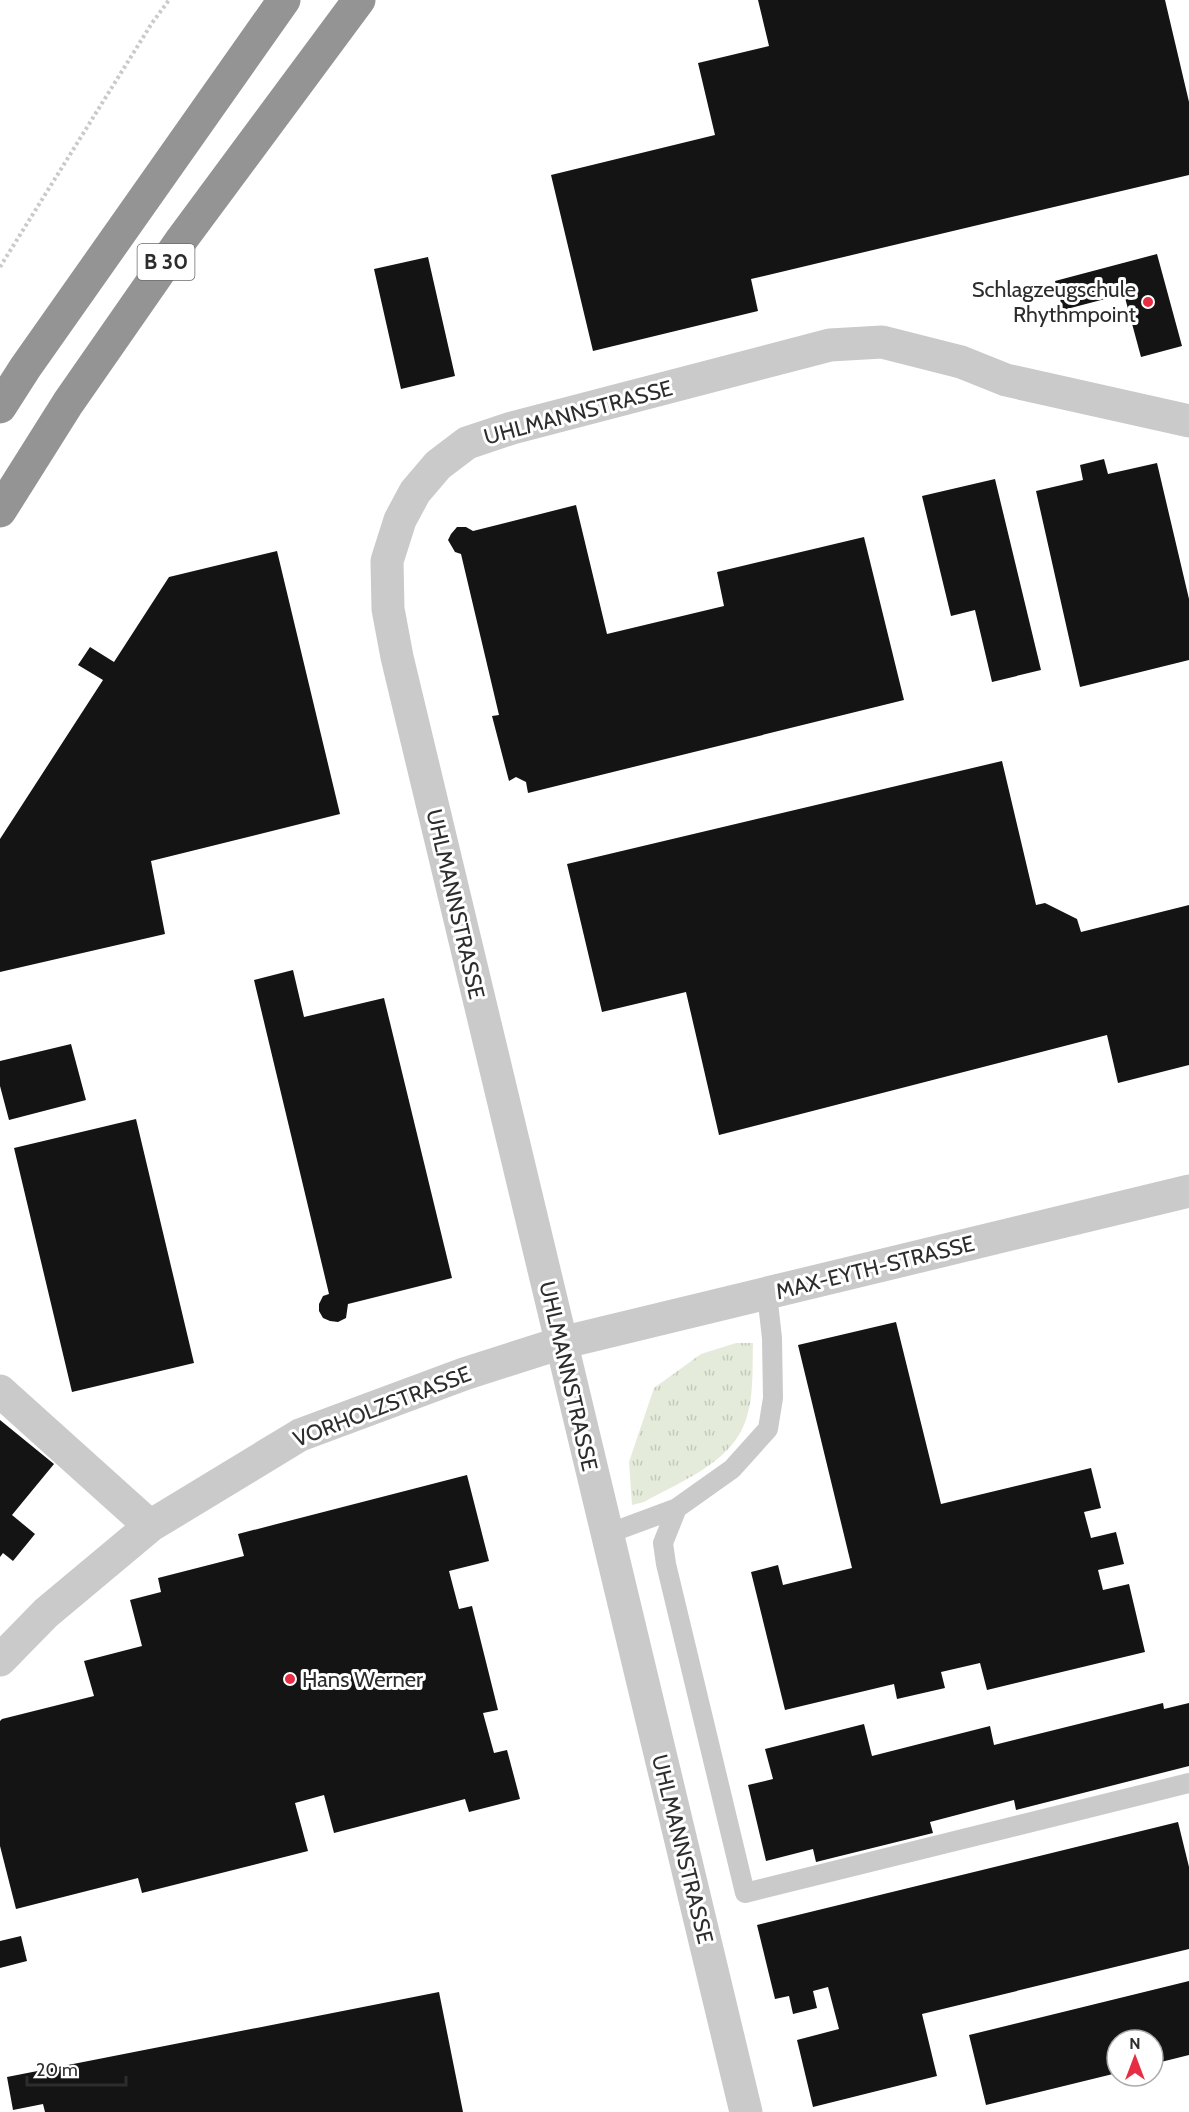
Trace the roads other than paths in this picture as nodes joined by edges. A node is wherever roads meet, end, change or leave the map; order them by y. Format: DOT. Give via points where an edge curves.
graph roads {
  1 [pos="372,0"];
  2 [pos="283,1"];
  3 [pos="352,10"];
  4 [pos="0,407"];
  5 [pos="1189,421"];
  6 [pos="0,511"];
  7 [pos="1189,1191"];
  8 [pos="767,1294"];
  9 [pos="561,1343"];
  10 [pos="0,1391"];
  11 [pos="677,1508"];
  12 [pos="150,1526"];
  13 [pos="607,1534"];
  14 [pos="0,1660"];
  15 [pos="1189,1783"];
  16 [pos="746,2112"];
  1 -- 3 [label="highway"];
  2 -- 4 [label="highway, B 30"];
  3 -- 6 [label="highway, B 30" via="175,249 68,403"];
  5 -- 9 [label="street, UHLMANNSTRASSE" via="1006,380 961,362 882,342 830,345 467,443 438,465 414,492 387,561 388,609"];
  7 -- 8 [label="street, MAX-EYTH-STRASSE"];
  8 -- 9 [label="street, MAX-EYTH-STRASSE"];
  8 -- 11 [label="lane" via="774,1398 768,1429 732,1469"];
  9 -- 12 [label="street, VORHOLZSTRASSE" via="464,1374 300,1435"];
  9 -- 13 [label="street, UHLMANNSTRASSE"];
  10 -- 12 [label="street"];
  11 -- 13 [label="lane"];
  11 -- 15 [label="lane" via="663,1543 666,1564 745,1893"];
  12 -- 14 [label="street, VORHOLZSTRASSE" via="46,1613"];
  13 -- 16 [label="street, UHLMANNSTRASSE"];
}
